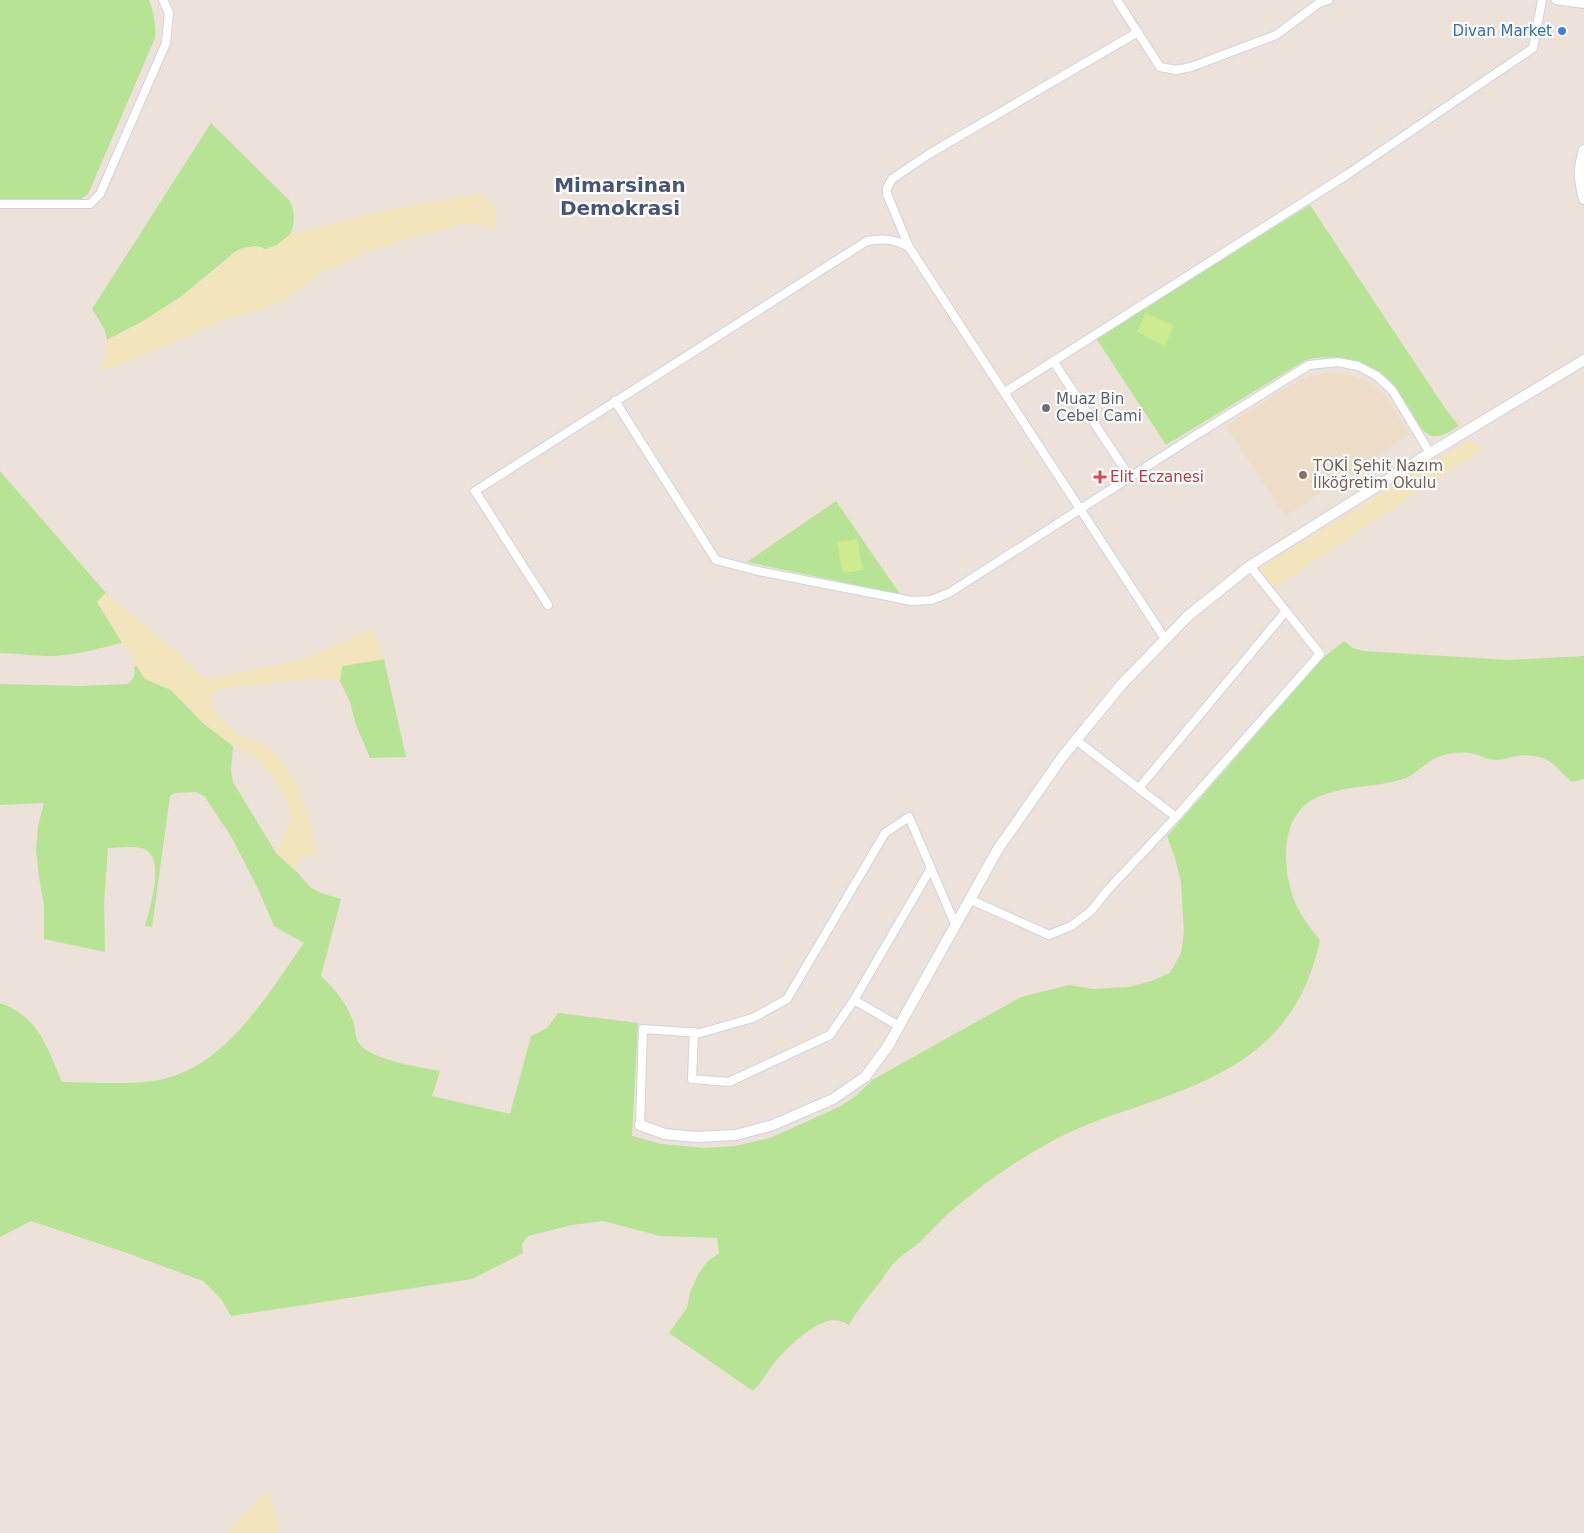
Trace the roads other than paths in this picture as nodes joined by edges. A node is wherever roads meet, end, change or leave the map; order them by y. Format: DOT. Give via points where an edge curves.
graph roads {
  1 [pos="163,0"];
  2 [pos="1117,0"];
  3 [pos="1328,0"];
  4 [pos="1542,0"];
  5 [pos="1556,0"];
  6 [pos="1318,1"];
  7 [pos="1584,4"];
  8 [pos="1138,32"];
  9 [pos="1584,150"];
  10 [pos="1584,199"];
  11 [pos="0,204"];
  12 [pos="909,247"];
  13 [pos="1584,360"];
  14 [pos="1053,361"];
  15 [pos="1005,392"];
  16 [pos="614,401"];
  17 [pos="1430,453"];
  18 [pos="1130,477"];
  19 [pos="1081,509"];
  20 [pos="1250,566"];
  21 [pos="548,605"];
  22 [pos="1286,611"];
  23 [pos="1165,639"];
  24 [pos="1076,740"];
  25 [pos="1139,788"];
  26 [pos="1176,817"];
  27 [pos="931,868"];
  28 [pos="969,899"];
  29 [pos="955,924"];
  30 [pos="854,1000"];
  31 [pos="899,1026"];
  32 [pos="694,1032"];
  33 [pos="640,1126"];
  1 -- 11 [label="street" via="169,13 166,43 100,194 90,204"];
  2 -- 8 [label="street"];
  3 -- 6 [label="street"];
  4 -- 14 [label="street" via="1533,48 1348,174"];
  5 -- 7 [label="street"];
  6 -- 8 [label="street" via="1276,36 1176,70 1160,67"];
  8 -- 12 [label="street" via="892,179 887,194"];
  9 -- 10 [label="street" via="1579,167"];
  12 -- 15 [label="street"];
  12 -- 16 [label="street" via="896,240 881,238 867,241"];
  13 -- 17 [label="street"];
  14 -- 15 [label="street"];
  14 -- 18 [label="street"];
  15 -- 19 [label="street"];
  16 -- 19 [label="street" via="716,560 758,571 912,601 931,600 949,593"];
  16 -- 21 [label="street" via="475,491"];
  17 -- 18 [label="street" via="1392,390 1364,369 1338,362 1309,366"];
  17 -- 20 [label="street"];
  18 -- 19 [label="street"];
  19 -- 23 [label="street"];
  20 -- 22 [label="street"];
  20 -- 23 [label="street"];
  22 -- 25 [label="street"];
  22 -- 26 [label="street" via="1320,654"];
  23 -- 24 [label="street" via="1122,684"];
  24 -- 25 [label="street"];
  24 -- 28 [label="street" via="998,849"];
  25 -- 26 [label="street"];
  26 -- 28 [label="street" via="1090,911 1071,926 1049,935"];
  27 -- 29 [label="street"];
  27 -- 30 [label="street"];
  27 -- 32 [label="street" via="909,817 885,833 787,999 753,1018"];
  28 -- 29 [label="street"];
  29 -- 31 [label="street"];
  30 -- 31 [label="street"];
  30 -- 32 [label="street" via="830,1035 729,1082 692,1079"];
  31 -- 33 [label="street" via="865,1077 833,1099 773,1125 736,1135 696,1137 665,1134"];
  32 -- 33 [label="street" via="643,1029"];
}
